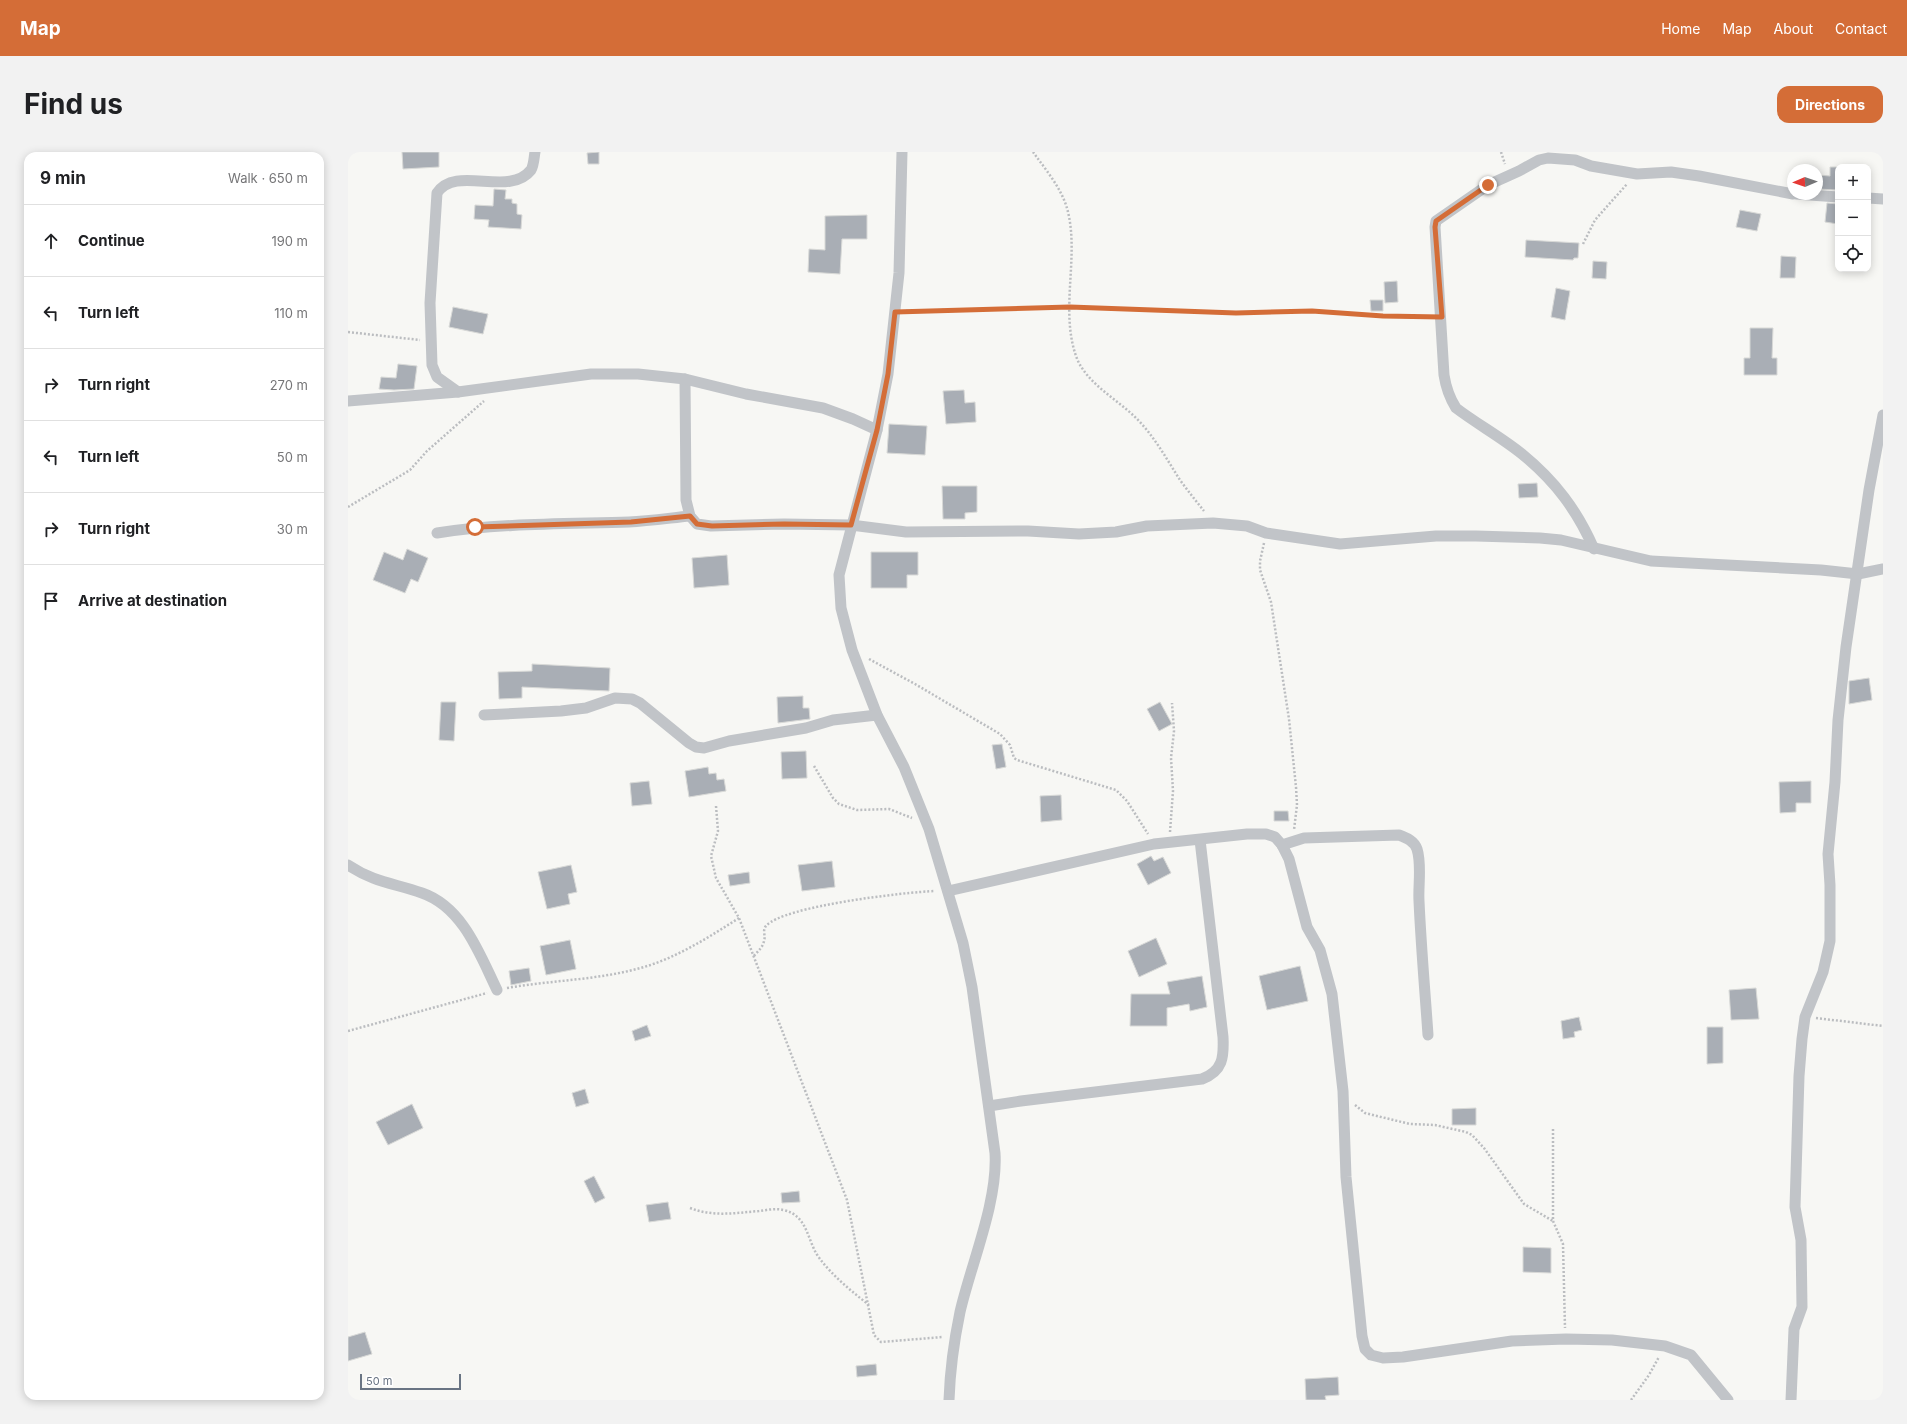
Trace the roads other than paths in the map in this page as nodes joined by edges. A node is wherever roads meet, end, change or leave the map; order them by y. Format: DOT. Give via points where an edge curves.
graph roads {
  1 [pos="535,152"];
  2 [pos="902,152"];
  3 [pos="1787,193"];
  4 [pos="1823,195"];
  5 [pos="1835,196"];
  6 [pos="1871,198"];
  7 [pos="1883,199"];
  8 [pos="685,379"];
  9 [pos="458,392"];
  10 [pos="348,400"];
  11 [pos="1883,415"];
  12 [pos="877,430"];
  13 [pos="690,516"];
  14 [pos="851,525"];
  15 [pos="437,533"];
  16 [pos="1594,548"];
  17 [pos="1883,569"];
  18 [pos="1858,574"];
  19 [pos="484,715"];
  20 [pos="877,715"];
  21 [pos="1200,840"];
  22 [pos="1287,843"];
  23 [pos="348,865"];
  24 [pos="948,891"];
  25 [pos="497,990"];
  26 [pos="1428,1035"];
  27 [pos="989,1106"];
  28 [pos="949,1400"];
  29 [pos="1728,1400"];
  30 [pos="1791,1400"];
  1 -- 9 [label="street" via="532,169 512,181 448,183 440,187 437,193 434,208 430,341 432,365 437,377"];
  2 -- 12 [label="street" via="899,272 888,374"];
  3 -- 16 [label="street" via="1671,172 1637,174 1591,166 1564,158 1539,160 1488,185 1449,214 1439,218 1435,227 1445,381 1449,397 1456,408 1522,453 1549,479 1582,521"];
  4 -- 5 [label="street"];
  6 -- 7 [label="street"];
  8 -- 9 [label="street" via="638,374 591,374"];
  8 -- 12 [label="street" via="746,394 823,408"];
  8 -- 13 [label="street" via="686,500"];
  9 -- 10 [label="street"];
  11 -- 18 [label="street" via="1869,490"];
  12 -- 14 [label="street"];
  13 -- 14 [label="street" via="697,524 712,526"];
  13 -- 15 [label="street" via="631,522 475,527"];
  14 -- 16 [label="street" via="906,532 996,531 1079,534 1116,532 1147,526 1213,523 1247,526 1266,532 1340,544 1436,536 1476,536 1561,540"];
  14 -- 20 [label="street" via="839,575 841,608 852,650"];
  16 -- 18 [label="street" via="1651,561"];
  17 -- 18 [label="street"];
  18 -- 30 [label="street" via="1841,691 1828,854 1830,940 1823,972 1805,1017 1799,1076 1795,1207 1801,1240 1802,1307 1794,1329"];
  19 -- 20 [label="street" via="561,711 586,708 615,698 632,699 689,743 704,748 729,741 806,728 833,720"];
  20 -- 24 [label="street" via="904,767 929,829"];
  21 -- 22 [label="street" via="1266,834"];
  21 -- 24 [label="street" via="1154,844"];
  21 -- 27 [label="street" via="1224,1051 1216,1071 1202,1079"];
  22 -- 26 [label="street" via="1343,836 1399,835 1414,844 1419,870"];
  22 -- 29 [label="street" via="1307,927 1320,950 1332,994 1343,1091 1346,1177 1362,1336 1366,1349 1371,1355 1382,1358 1512,1340 1612,1340 1665,1346 1691,1356"];
  23 -- 25 [label="street" via="383,883 423,893 439,901 456,917 473,940"];
  24 -- 27 [label="street" via="972,987 975,1023"];
  27 -- 28 [label="street" via="995,1152 995,1179 960,1313"];
}
